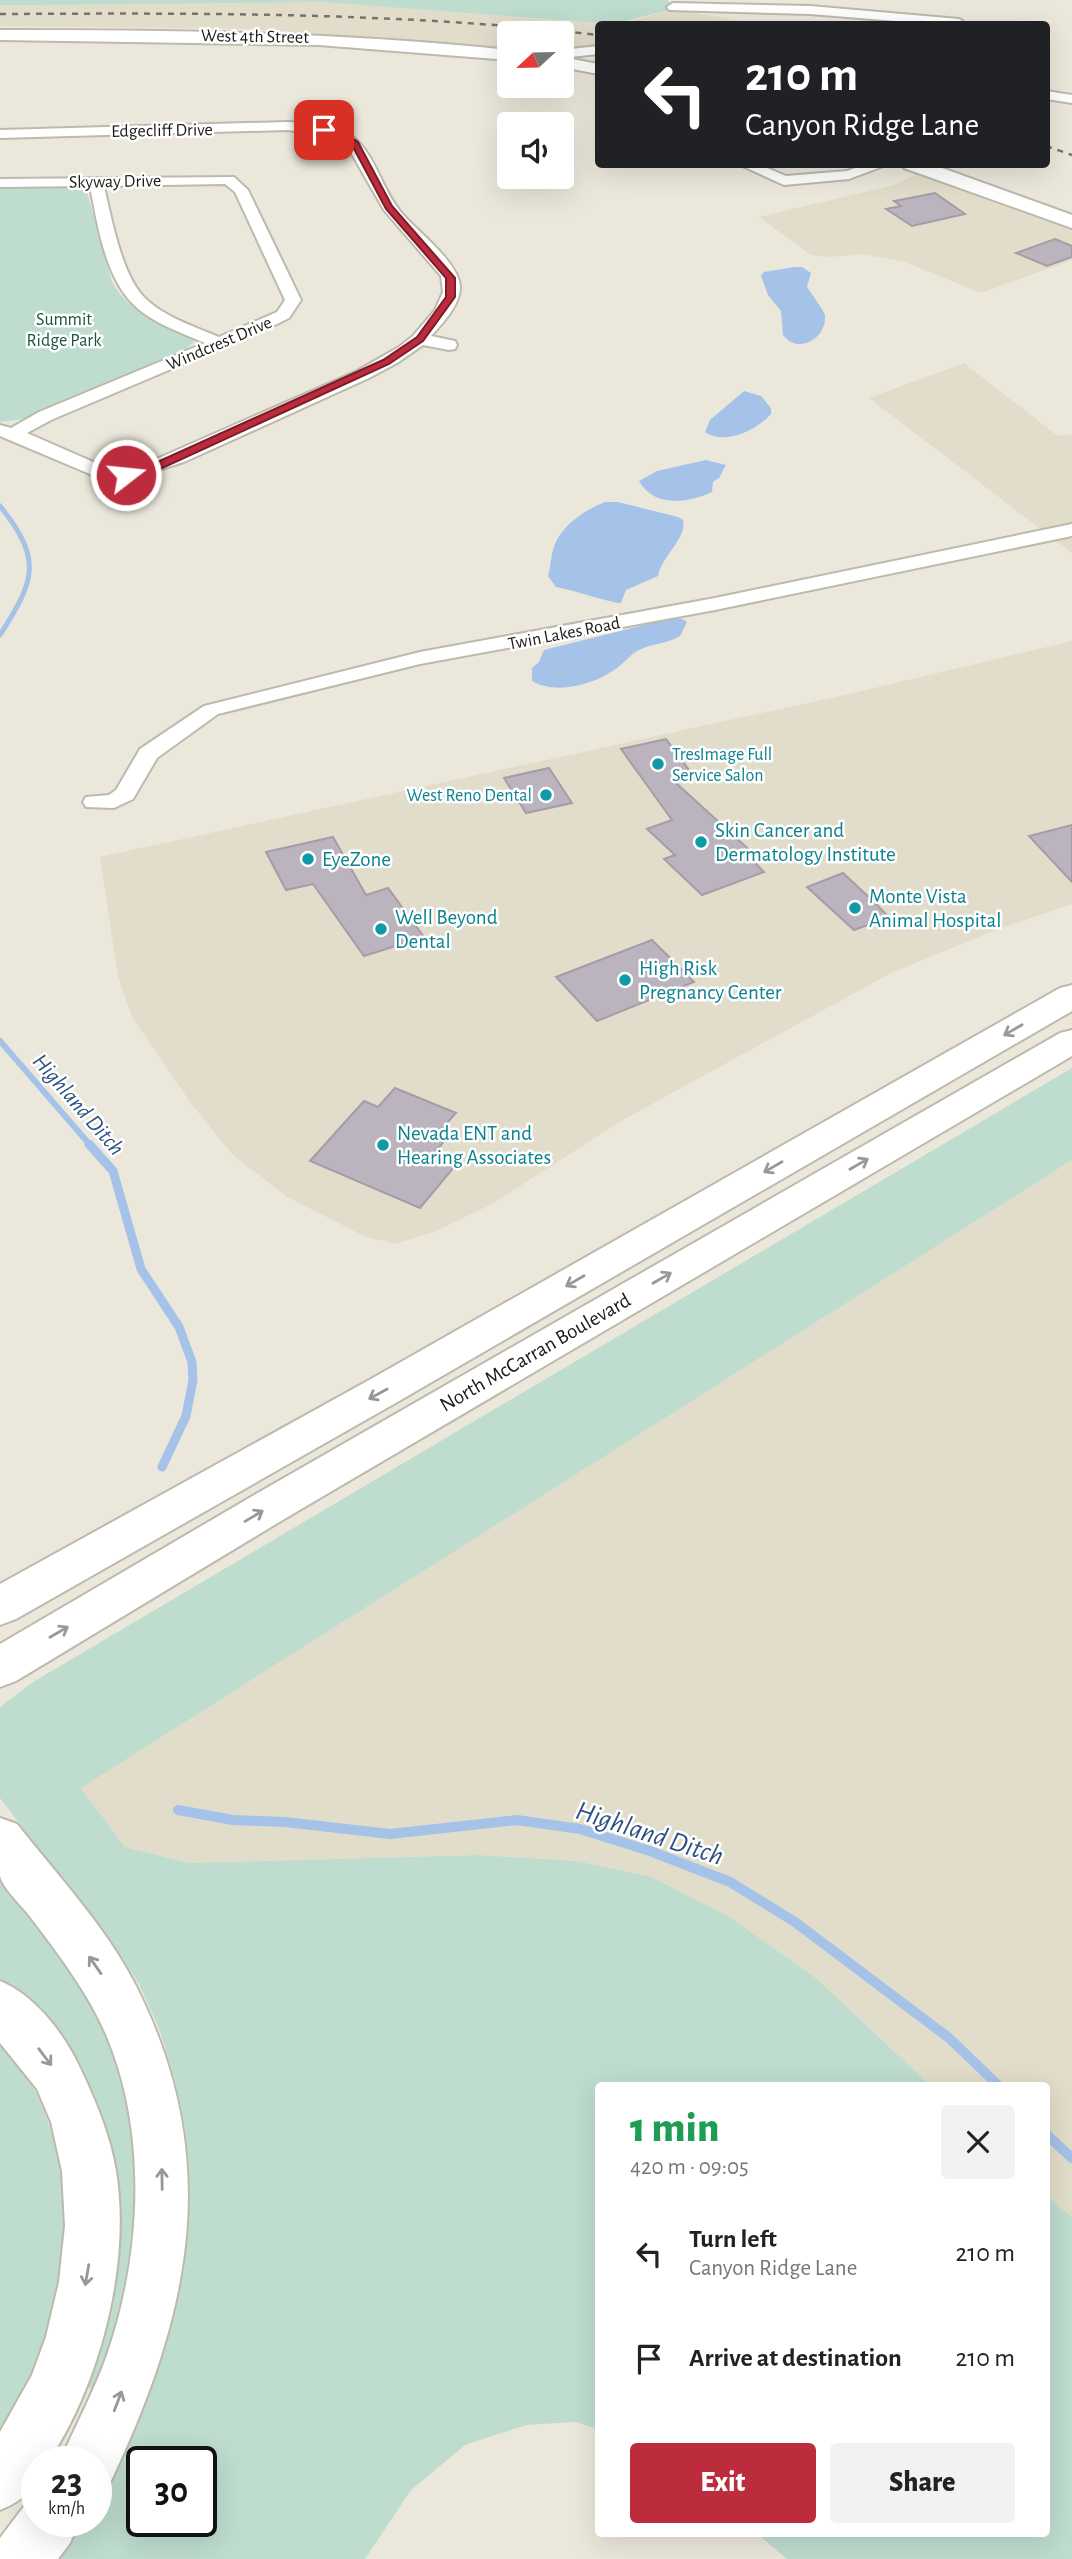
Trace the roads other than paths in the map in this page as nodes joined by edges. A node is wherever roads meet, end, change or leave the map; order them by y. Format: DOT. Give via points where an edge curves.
graph roads {
  1 [pos="761,4"];
  2 [pos="673,7"];
  3 [pos="959,20"];
  4 [pos="0,35"];
  5 [pos="595,51"];
  6 [pos="574,53"];
  7 [pos="497,54"];
  8 [pos="574,64"];
  9 [pos="595,68"];
  10 [pos="1050,96"];
  11 [pos="1072,100"];
  12 [pos="0,134"];
  13 [pos="754,168"];
  14 [pos="868,168"];
  15 [pos="922,168"];
  16 [pos="229,180"];
  17 [pos="96,181"];
  18 [pos="0,183"];
  19 [pos="1072,222"];
  20 [pos="420,339"];
  21 [pos="219,343"];
  22 [pos="449,345"];
  23 [pos="6,432"];
  24 [pos="1072,530"];
  25 [pos="94,802"];
  26 [pos="1072,996"];
  27 [pos="1072,1041"];
  28 [pos="10,1599"];
  29 [pos="0,1667"];
  30 [pos="0,1840"];
  31 [pos="0,2006"];
  32 [pos="97,2446"];
  33 [pos="0,2481"];
  34 [pos="38,2537"];
  35 [pos="21,2559"];
  1 -- 2 [label="street"];
  1 -- 3 [label="street"];
  4 -- 7 [label="main road, West 4th Street" via="264,36"];
  5 -- 6 [label="street"];
  8 -- 9 [label="main road"];
  10 -- 11 [label="street"];
  12 -- 20 [label="street, Edgecliff Drive" via="287,126 341,135 355,144 389,207 451,278 451,297"];
  13 -- 14 [label="street" via="784,181 849,175"];
  15 -- 19 [label="main road"];
  16 -- 17 [label="street, Skyway Drive"];
  16 -- 21 [label="street, Windcrest Drive" via="241,190 293,300 283,315"];
  17 -- 18 [label="street, Skyway Drive"];
  17 -- 21 [label="street" via="130,290 150,309"];
  20 -- 22 [label="street"];
  20 -- 23 [label="street, Edgecliff Drive" via="364,373 157,467 126,475 103,472"];
  21 -- 23 [label="street, Windcrest Drive"];
  24 -- 25 [label="street, Twin Lakes Road" via="715,604 421,658 211,710 148,754 125,793 114,801"];
  26 -- 28 [label="main road, North McCarran Boulevard, one-way"];
  29 -- 27 [label="main road, North McCarran Boulevard, one-way"];
  32 -- 30 [label="main road, one-way" via="112,2417 148,2312 162,2215 159,2127 152,2091 119,2006 98,1968"];
  31 -- 33 [label="main road, one-way" via="55,2071 87,2158 92,2207 89,2266 77,2329 57,2390"];
  34 -- 35 [label="main road"];
}
